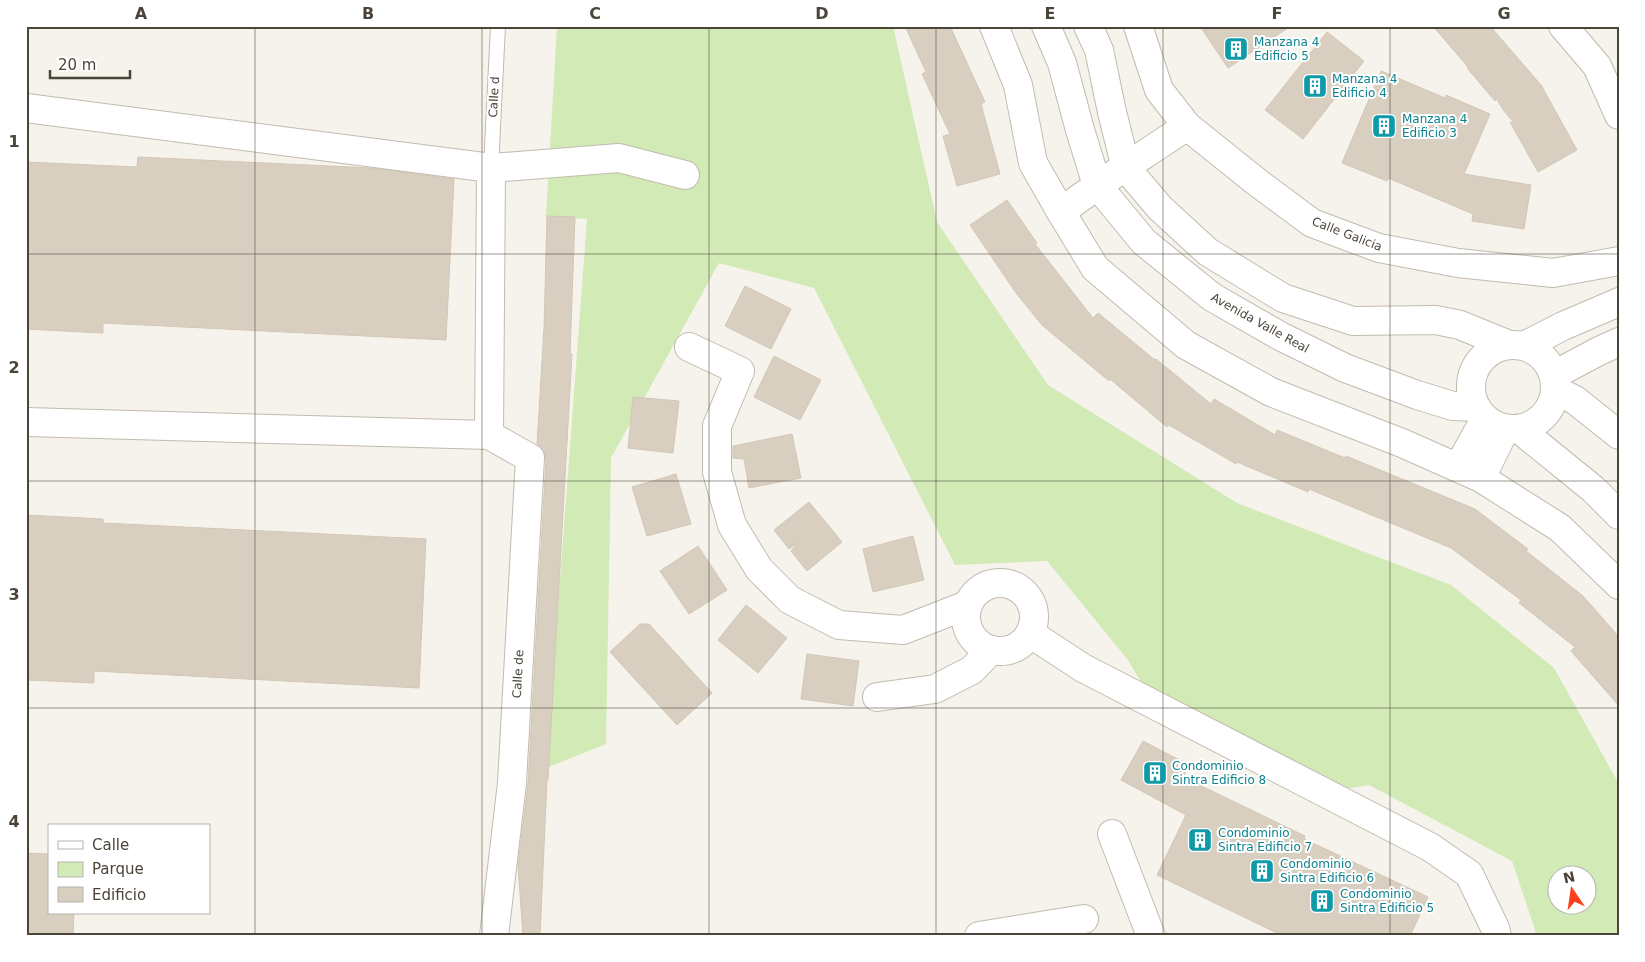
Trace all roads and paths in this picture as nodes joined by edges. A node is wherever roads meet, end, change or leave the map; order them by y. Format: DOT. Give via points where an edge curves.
graph roads {
  1 [pos="498,26"];
  2 [pos="994,26"];
  3 [pos="1046,26"];
  4 [pos="1088,26"];
  5 [pos="1138,26"];
  6 [pos="1563,26"];
  7 [pos="26,108"];
  8 [pos="1619,114"];
  9 [pos="1187,126"];
  10 [pos="490,168"];
  11 [pos="1126,168"];
  12 [pos="685,175"];
  13 [pos="1097,185"];
  14 [pos="1061,212"];
  15 [pos="1619,261"];
  16 [pos="1619,302"];
  17 [pos="1619,342"];
  18 [pos="1516,346"];
  19 [pos="689,347"];
  20 [pos="1555,382"];
  21 [pos="1496,421"];
  22 [pos="26,422"];
  23 [pos="489,435"];
  24 [pos="1619,435"];
  25 [pos="1470,472"];
  26 [pos="1619,516"];
  27 [pos="1619,585"];
  28 [pos="968,605"];
  29 [pos="1031,634"];
  30 [pos="991,650"];
  31 [pos="877,697"];
  32 [pos="1112,834"];
  33 [pos="1084,919"];
  34 [pos="494,936"];
  35 [pos="979,936"];
  36 [pos="1151,936"];
  37 [pos="1497,936"];
  1 -- 10 [label="lane, Calle d"];
  2 -- 14 [label="street" via="1018,85 1034,164"];
  3 -- 13 [label="street, Avenida Valle Real" via="1062,63"];
  4 -- 11 [label="street" via="1099,50"];
  5 -- 9 [label="street, Calle Galicia" via="1159,90"];
  6 -- 8 [label="street" via="1597,66"];
  7 -- 10 [label="street"];
  9 -- 11 [label="street"];
  9 -- 15 [label="street, Calle Galicia" via="1312,223 1378,248 1458,263 1553,273"];
  10 -- 12 [label="street" via="619,158"];
  10 -- 23 [label="street"];
  11 -- 13 [label="street"];
  11 -- 18 [label="street" via="1160,208 1208,252 1282,298 1353,321 1436,320 1460,325"];
  13 -- 14 [label="street"];
  13 -- 21 [label="street, Avenida Valle Real" via="1144,242 1212,297 1345,368"];
  14 -- 25 [label="street" via="1095,268 1186,345 1271,392"];
  16 -- 18 [label="street"];
  17 -- 20 [label="street" via="1598,351"];
  18 -- 20 [label="street" via="1537,352 1547,362"];
  18 -- 21 [label="street" via="1496,348 1484,356 1471,380 1471,394"];
  19 -- 28 [label="street" via="740,371 717,426 717,472 732,525 760,569 790,600 839,624 903,630"];
  20 -- 21 [label="street" via="1552,404 1533,425"];
  20 -- 24 [label="street"];
  21 -- 25 [label="street"];
  21 -- 26 [label="street" via="1593,490"];
  22 -- 23 [label="street"];
  23 -- 34 [label="street, Calle de" via="530,458 512,782"];
  25 -- 27 [label="street" via="1560,528"];
  28 -- 29 [label="street" via="982,588 1004,583 1015,586 1031,601 1035,612"];
  28 -- 30 [label="street" via="967,628 972,638"];
  29 -- 30 [label="street" via="1014,649"];
  29 -- 37 [label="street" via="1083,668 1430,847 1469,874"];
  30 -- 31 [label="street" via="972,670 935,689"];
  32 -- 36 [label="street"];
  33 -- 35 [label="street"];
}
